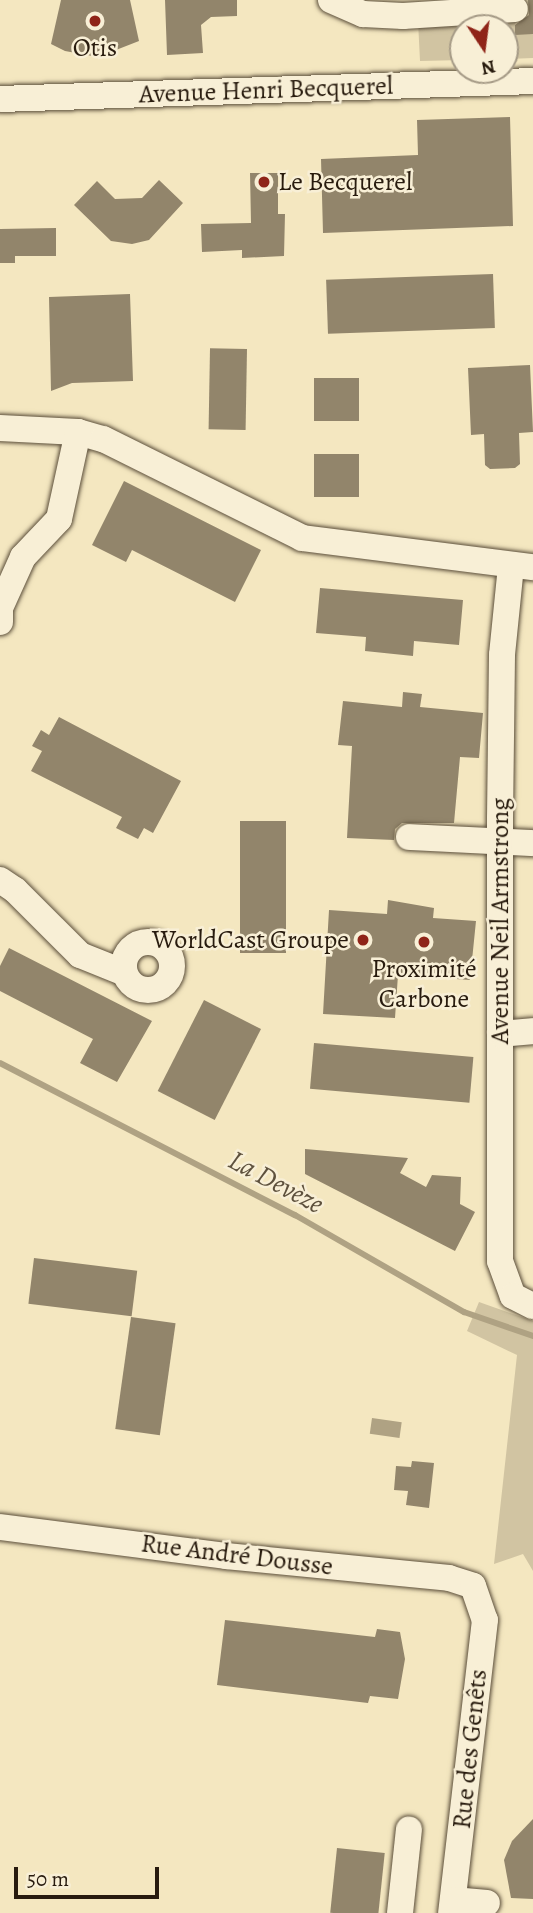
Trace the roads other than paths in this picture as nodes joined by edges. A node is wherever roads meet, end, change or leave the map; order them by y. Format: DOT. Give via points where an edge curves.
graph roads {
  1 [pos="331,0"];
  2 [pos="515,9"];
  3 [pos="533,81"];
  4 [pos="0,99"];
  5 [pos="0,428"];
  6 [pos="78,432"];
  7 [pos="522,567"];
  8 [pos="0,622"];
  9 [pos="409,837"];
  10 [pos="499,842"];
  11 [pos="533,842"];
  12 [pos="0,880"];
  13 [pos="125,973"];
  14 [pos="533,1031"];
  15 [pos="500,1034"];
  16 [pos="523,1301"];
  17 [pos="0,1527"];
  18 [pos="473,1586"];
  19 [pos="409,1829"];
  20 [pos="487,1903"];
  21 [pos="452,1906"];
  22 [pos="400,1913"];
  1 -- 2 [label="street" via="363,14 403,16"];
  3 -- 4 [label="street, Avenue Henri Becquerel"];
  5 -- 6 [label="street"];
  6 -- 7 [label="street" via="139,456 302,538"];
  6 -- 8 [label="street" via="59,519 23,557 1,608"];
  7 -- 10 [label="street, Avenue Neil Armstrong" via="502,656"];
  9 -- 10 [label="street"];
  10 -- 11 [label="street"];
  10 -- 15 [label="street, Avenue Neil Armstrong"];
  12 -- 13 [label="street" via="80,955"];
  14 -- 15 [label="street"];
  15 -- 16 [label="street, Avenue Neil Armstrong" via="500,1261"];
  17 -- 18 [label="street, Rue André Dousse" via="449,1578"];
  18 -- 21 [label="street, Rue des Genêts" via="485,1620"];
  19 -- 22 [label="street"];
  20 -- 21 [label="street"];
}
